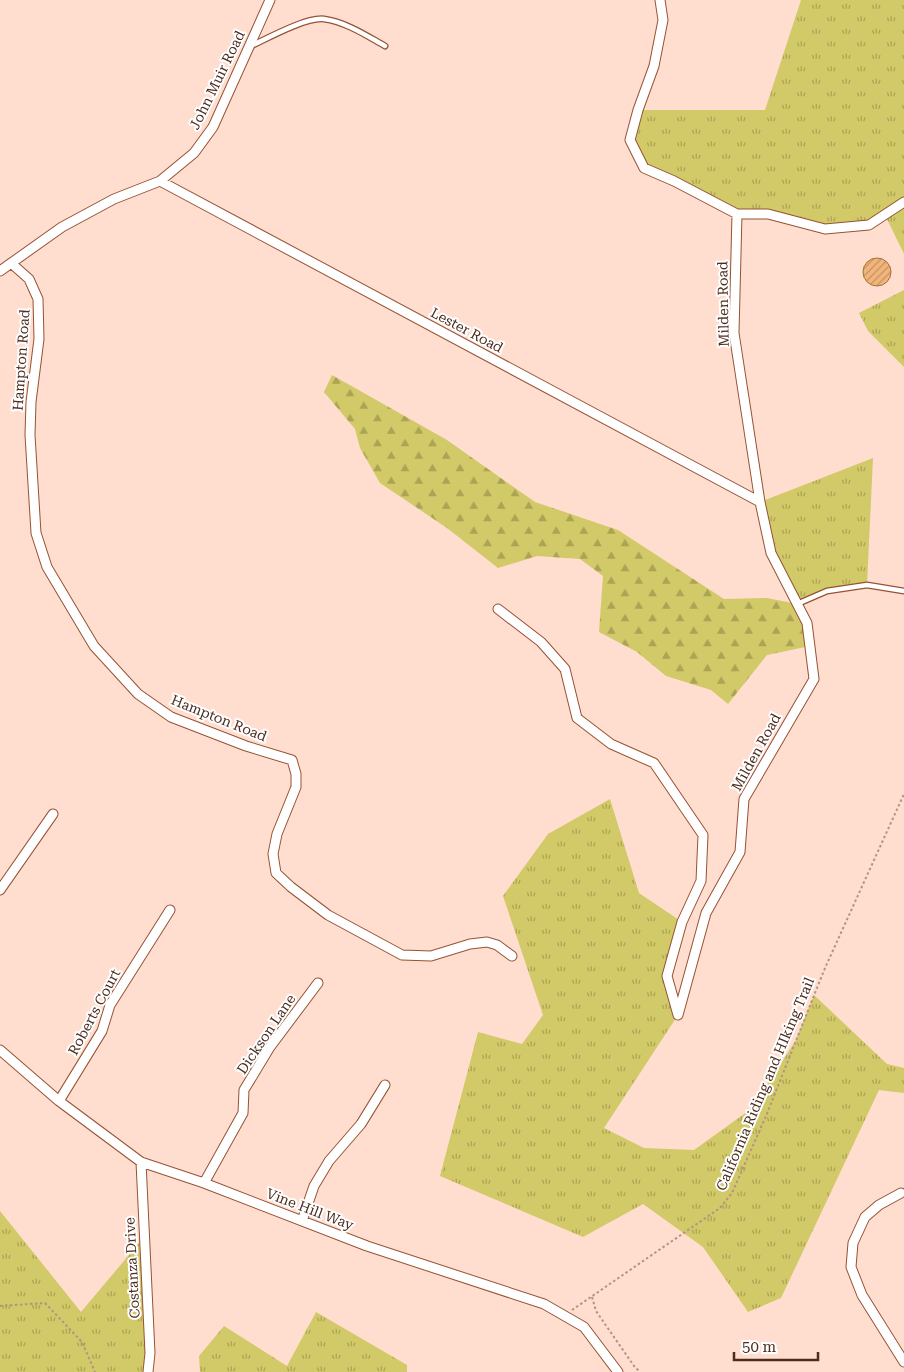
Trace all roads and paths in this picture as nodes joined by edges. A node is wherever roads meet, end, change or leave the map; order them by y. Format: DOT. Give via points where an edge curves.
graph roads {
  1 [pos="270,0"];
  2 [pos="660,0"];
  3 [pos="250,46"];
  4 [pos="385,46"];
  5 [pos="160,181"];
  6 [pos="904,202"];
  7 [pos="737,214"];
  8 [pos="11,262"];
  9 [pos="0,271"];
  10 [pos="760,502"];
  11 [pos="904,591"];
  12 [pos="797,604"];
  13 [pos="498,609"];
  14 [pos="904,794"];
  15 [pos="53,814"];
  16 [pos="0,890"];
  17 [pos="170,910"];
  18 [pos="512,956"];
  19 [pos="318,982"];
  20 [pos="0,1050"];
  21 [pos="385,1085"];
  22 [pos="60,1102"];
  23 [pos="141,1162"];
  24 [pos="204,1183"];
  25 [pos="901,1193"];
  26 [pos="302,1221"];
  27 [pos="592,1297"];
  28 [pos="0,1306"];
  29 [pos="564,1316"];
  30 [pos="904,1362"];
  31 [pos="95,1372"];
  32 [pos="148,1372"];
  33 [pos="618,1372"];
  34 [pos="640,1372"];
  1 -- 3 [label="street, John Muir Road"];
  2 -- 7 [label="street" via="663,20 654,66 630,140 644,168"];
  3 -- 4 [label="lane" via="287,29 324,19 350,27"];
  3 -- 5 [label="street, John Muir Road" via="213,127 194,153"];
  5 -- 8 [label="street, John Muir Road" via="114,199 62,227"];
  5 -- 10 [label="street, Lester Road"];
  6 -- 7 [label="street" via="869,225 825,229 768,214"];
  7 -- 10 [label="street, Milden Road" via="734,333"];
  8 -- 9 [label="street, John Muir Road"];
  8 -- 18 [label="street, Hampton Road" via="29,279 38,299 30,435 36,533 47,567 94,646 138,694 172,717 292,760 296,787 277,834 273,854 276,873 321,910 402,955 431,956 486,942 497,945"];
  10 -- 12 [label="street, Milden Road" via="771,553"];
  11 -- 12 [label="lane" via="867,585 827,591"];
  12 -- 13 [label="street, Milden Road" via="807,624 814,679 744,799 740,852 706,913 678,1015 667,976 682,922 702,881 703,835 654,763 611,744 577,718 565,669 541,642"];
  14 -- 27 [label="path, California Riding and HIking Trail" via="825,968 732,1193 720,1208"];
  15 -- 16 [label="street"];
  17 -- 22 [label="street, Roberts Court" via="110,1004 102,1032"];
  19 -- 24 [label="street, Dickson Lane" via="270,1047 244,1090 243,1113"];
  20 -- 22 [label="street, Vine Hill Way"];
  21 -- 26 [label="street" via="361,1124 329,1161 314,1186"];
  22 -- 23 [label="street, Vine Hill Way"];
  23 -- 24 [label="street, Vine Hill Way"];
  23 -- 32 [label="street, Costanza Drive" via="150,1353"];
  24 -- 26 [label="street, Vine Hill Way"];
  25 -- 30 [label="street" via="879,1205 865,1218 853,1243 851,1267 862,1294"];
  26 -- 29 [label="street, Vine Hill Way" via="367,1246 544,1304"];
  27 -- 29 [label="path, California Riding and HIking Trail"];
  27 -- 34 [label="path" via="596,1311"];
  28 -- 31 [label="path" via="45,1303 82,1342"];
  29 -- 33 [label="street, Vine Hill Way" via="584,1327"];
}
